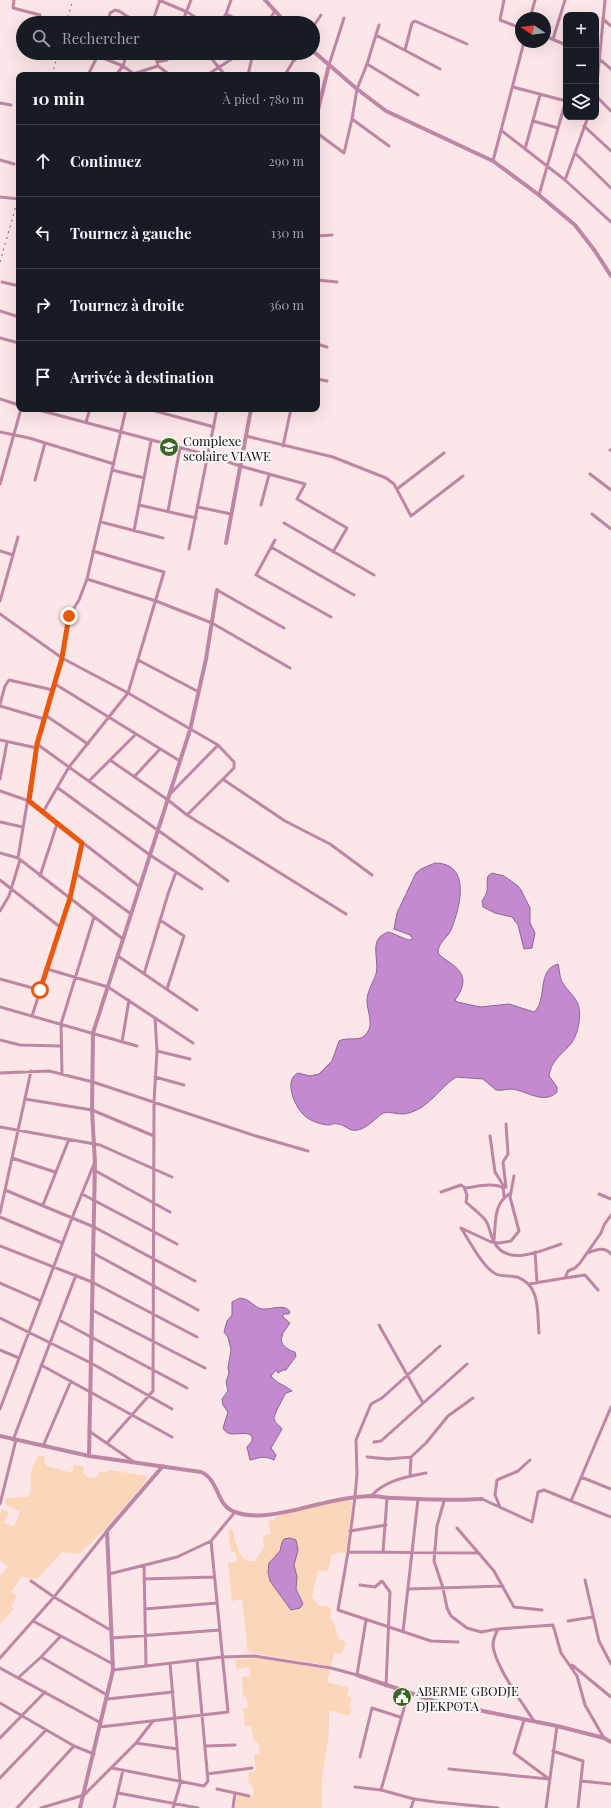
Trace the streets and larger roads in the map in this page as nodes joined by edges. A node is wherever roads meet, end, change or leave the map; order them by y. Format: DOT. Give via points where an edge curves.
graph roads {
  1 [pos="14,0"];
  2 [pos="160,0"];
  3 [pos="191,0"];
  4 [pos="230,0"];
  5 [pos="265,0"];
  6 [pos="504,0"];
  7 [pos="535,0"];
  8 [pos="565,0"];
  9 [pos="605,0"];
  10 [pos="275,11"];
  11 [pos="187,12"];
  12 [pos="532,12"];
  13 [pos="226,14"];
  14 [pos="40,15"];
  15 [pos="322,15"];
  16 [pos="110,16"];
  17 [pos="126,16"];
  18 [pos="154,16"];
  19 [pos="185,16"];
  20 [pos="194,16"];
  21 [pos="230,16"];
  22 [pos="272,16"];
  23 [pos="280,16"];
  24 [pos="320,18"];
  25 [pos="344,18"];
  26 [pos="603,19"];
  27 [pos="379,25"];
  28 [pos="515,26"];
  29 [pos="611,26"];
  30 [pos="376,35"];
  31 [pos="553,40"];
  32 [pos="563,43"];
  33 [pos="467,44"];
  34 [pos="523,48"];
  35 [pos="598,48"];
  36 [pos="405,50"];
  37 [pos="320,57"];
  38 [pos="599,58"];
  39 [pos="95,60"];
  40 [pos="110,60"];
  41 [pos="125,60"];
  42 [pos="156,60"];
  43 [pos="167,60"];
  44 [pos="212,60"];
  45 [pos="230,60"];
  46 [pos="252,60"];
  47 [pos="295,60"];
  48 [pos="157,64"];
  49 [pos="367,64"];
  50 [pos="329,65"];
  51 [pos="123,66"];
  52 [pos="218,68"];
  53 [pos="440,69"];
  54 [pos="611,69"];
  55 [pos="89,72"];
  56 [pos="118,72"];
  57 [pos="130,72"];
  58 [pos="140,72"];
  59 [pos="166,72"];
  60 [pos="212,72"];
  61 [pos="222,72"];
  62 [pos="249,72"];
  63 [pos="287,72"];
  64 [pos="513,87"];
  65 [pos="357,89"];
  66 [pos="418,95"];
  67 [pos="540,95"];
  68 [pos="599,98"];
  69 [pos="563,100"];
  70 [pos="320,102"];
  71 [pos="0,103"];
  72 [pos="10,105"];
  73 [pos="563,111"];
  74 [pos="611,111"];
  75 [pos="352,119"];
  76 [pos="587,120"];
  77 [pos="533,121"];
  78 [pos="584,126"];
  79 [pos="558,128"];
  80 [pos="502,131"];
  81 [pos="320,135"];
  82 [pos="389,146"];
  83 [pos="525,149"];
  84 [pos="611,151"];
  85 [pos="575,153"];
  86 [pos="0,160"];
  87 [pos="493,161"];
  88 [pos="14,164"];
  89 [pos="547,167"];
  90 [pos="565,180"];
  91 [pos="611,188"];
  92 [pos="539,195"];
  93 [pos="0,197"];
  94 [pos="16,199"];
  95 [pos="611,222"];
  96 [pos="332,235"];
  97 [pos="320,236"];
  98 [pos="611,276"];
  99 [pos="320,280"];
  100 [pos="2,282"];
  101 [pos="337,282"];
  102 [pos="16,285"];
  103 [pos="0,311"];
  104 [pos="16,316"];
  105 [pos="0,338"];
  106 [pos="16,342"];
  107 [pos="320,345"];
  108 [pos="327,347"];
  109 [pos="320,380"];
  110 [pos="327,381"];
  111 [pos="0,399"];
  112 [pos="16,404"];
  113 [pos="20,412"];
  114 [pos="47,412"];
  115 [pos="89,412"];
  116 [pos="125,412"];
  117 [pos="165,412"];
  118 [pos="216,412"];
  119 [pos="250,412"];
  120 [pos="290,412"];
  121 [pos="86,422"];
  122 [pos="214,427"];
  123 [pos="0,432"];
  124 [pos="120,433"];
  125 [pos="13,435"];
  126 [pos="246,436"];
  127 [pos="151,441"];
  128 [pos="44,443"];
  129 [pos="283,446"];
  130 [pos="180,448"];
  131 [pos="444,453"];
  132 [pos="208,455"];
  133 [pos="114,464"];
  134 [pos="0,465"];
  135 [pos="5,466"];
  136 [pos="240,466"];
  137 [pos="112,470"];
  138 [pos="590,474"];
  139 [pos="269,475"];
  140 [pos="463,476"];
  141 [pos="144,478"];
  142 [pos="35,480"];
  143 [pos="0,484"];
  144 [pos="397,489"];
  145 [pos="611,490"];
  146 [pos="139,505"];
  147 [pos="261,505"];
  148 [pos="198,507"];
  149 [pos="168,511"];
  150 [pos="231,514"];
  151 [pos="592,514"];
  152 [pos="196,518"];
  153 [pos="101,522"];
  154 [pos="284,523"];
  155 [pos="611,530"];
  156 [pos="134,531"];
  157 [pos="18,537"];
  158 [pos="163,538"];
  159 [pos="275,540"];
  160 [pos="226,543"];
  161 [pos="271,547"];
  162 [pos="189,549"];
  163 [pos="0,551"];
  164 [pos="93,551"];
  165 [pos="333,552"];
  166 [pos="13,555"];
  167 [pos="374,575"];
  168 [pos="87,579"];
  169 [pos="217,590"];
  170 [pos="354,594"];
  171 [pos="0,601"];
  172 [pos="156,601"];
  173 [pos="0,614"];
  174 [pos="331,617"];
  175 [pos="212,623"];
  176 [pos="284,628"];
  177 [pos="62,658"];
  178 [pos="138,660"];
  179 [pos="290,668"];
  180 [pos="55,684"];
  181 [pos="53,690"];
  182 [pos="199,692"];
  183 [pos="128,693"];
  184 [pos="0,705"];
  185 [pos="46,715"];
  186 [pos="108,718"];
  187 [pos="44,719"];
  188 [pos="190,730"];
  189 [pos="136,734"];
  190 [pos="0,740"];
  191 [pos="7,742"];
  192 [pos="37,744"];
  193 [pos="88,744"];
  194 [pos="218,745"];
  195 [pos="37,748"];
  196 [pos="160,749"];
  197 [pos="110,760"];
  198 [pos="180,761"];
  199 [pos="69,767"];
  200 [pos="134,777"];
  201 [pos="0,779"];
  202 [pos="224,780"];
  203 [pos="89,781"];
  204 [pos="58,788"];
  205 [pos="0,791"];
  206 [pos="170,794"];
  207 [pos="168,800"];
  208 [pos="29,801"];
  209 [pos="43,812"];
  210 [pos="186,815"];
  211 [pos="0,822"];
  212 [pos="57,824"];
  213 [pos="22,827"];
  214 [pos="158,829"];
  215 [pos="82,843"];
  216 [pos="0,853"];
  217 [pos="150,855"];
  218 [pos="19,859"];
  219 [pos="75,872"];
  220 [pos="176,872"];
  221 [pos="372,875"];
  222 [pos="40,876"];
  223 [pos="0,880"];
  224 [pos="228,881"];
  225 [pos="140,886"];
  226 [pos="11,889"];
  227 [pos="202,889"];
  228 [pos="70,898"];
  229 [pos="0,911"];
  230 [pos="131,914"];
  231 [pos="346,914"];
  232 [pos="94,917"];
  233 [pos="160,920"];
  234 [pos="60,927"];
  235 [pos="123,940"];
  236 [pos="118,956"];
  237 [pos="47,970"];
  238 [pos="144,974"];
  239 [pos="74,977"];
  240 [pos="0,979"];
  241 [pos="108,987"];
  242 [pos="166,989"];
  243 [pos="40,990"];
  244 [pos="129,1000"];
  245 [pos="0,1007"];
  246 [pos="197,1010"];
  247 [pos="32,1016"];
  248 [pos="155,1018"];
  249 [pos="61,1024"];
  250 [pos="93,1033"];
  251 [pos="0,1040"];
  252 [pos="122,1042"];
  253 [pos="192,1043"];
  254 [pos="61,1046"];
  255 [pos="137,1046"];
  256 [pos="157,1051"];
  257 [pos="190,1059"];
  258 [pos="31,1071"];
  259 [pos="0,1073"];
  260 [pos="62,1074"];
  261 [pos="155,1077"];
  262 [pos="93,1082"];
  263 [pos="184,1085"];
  264 [pos="25,1099"];
  265 [pos="154,1102"];
  266 [pos="92,1110"];
  267 [pos="506,1124"];
  268 [pos="0,1127"];
  269 [pos="18,1130"];
  270 [pos="154,1136"];
  271 [pos="490,1136"];
  272 [pos="69,1139"];
  273 [pos="93,1144"];
  274 [pos="308,1151"];
  275 [pos="12,1158"];
  276 [pos="154,1168"];
  277 [pos="93,1170"];
  278 [pos="55,1172"];
  279 [pos="514,1176"];
  280 [pos="172,1177"];
  281 [pos="465,1188"];
  282 [pos="503,1188"];
  283 [pos="5,1190"];
  284 [pos="441,1192"];
  285 [pos="511,1193"];
  286 [pos="82,1194"];
  287 [pos="599,1194"];
  288 [pos="504,1197"];
  289 [pos="611,1199"];
  290 [pos="94,1200"];
  291 [pos="154,1204"];
  292 [pos="43,1205"];
  293 [pos="170,1212"];
  294 [pos="0,1213"];
  295 [pos="611,1215"];
  296 [pos="0,1217"];
  297 [pos="72,1218"];
  298 [pos="94,1227"];
  299 [pos="154,1232"];
  300 [pos="494,1242"];
  301 [pos="62,1244"];
  302 [pos="178,1244"];
  303 [pos="561,1244"];
  304 [pos="0,1246"];
  305 [pos="535,1252"];
  306 [pos="93,1253"];
  307 [pos="587,1253"];
  308 [pos="611,1254"];
  309 [pos="154,1260"];
  310 [pos="53,1267"];
  311 [pos="76,1275"];
  312 [pos="565,1278"];
  313 [pos="195,1281"];
  314 [pos="92,1282"];
  315 [pos="0,1283"];
  316 [pos="537,1283"];
  317 [pos="529,1284"];
  318 [pos="154,1286"];
  319 [pos="598,1290"];
  320 [pos="41,1301"];
  321 [pos="92,1310"];
  322 [pos="198,1310"];
  323 [pos="154,1315"];
  324 [pos="0,1318"];
  325 [pos="59,1320"];
  326 [pos="379,1325"];
  327 [pos="29,1331"];
  328 [pos="539,1333"];
  329 [pos="91,1336"];
  330 [pos="197,1337"];
  331 [pos="50,1342"];
  332 [pos="154,1342"];
  333 [pos="440,1346"];
  334 [pos="0,1350"];
  335 [pos="19,1358"];
  336 [pos="91,1363"];
  337 [pos="42,1364"];
  338 [pos="467,1364"];
  339 [pos="204,1368"];
  340 [pos="153,1370"];
  341 [pos="408,1375"];
  342 [pos="71,1381"];
  343 [pos="187,1388"];
  344 [pos="90,1392"];
  345 [pos="149,1396"];
  346 [pos="473,1398"];
  347 [pos="423,1403"];
  348 [pos="611,1407"];
  349 [pos="0,1409"];
  350 [pos="172,1409"];
  351 [pos="132,1415"];
  352 [pos="89,1431"];
  353 [pos="0,1436"];
  354 [pos="172,1437"];
  355 [pos="14,1440"];
  356 [pos="374,1442"];
  357 [pos="107,1443"];
  358 [pos="44,1446"];
  359 [pos="89,1456"];
  360 [pos="367,1457"];
  361 [pos="410,1457"];
  362 [pos="530,1460"];
  363 [pos="135,1462"];
  364 [pos="163,1466"];
  365 [pos="426,1473"];
  366 [pos="410,1476"];
  367 [pos="581,1477"];
  368 [pos="611,1489"];
  369 [pos="371,1496"];
  370 [pos="355,1497"];
  371 [pos="387,1498"];
  372 [pos="418,1499"];
  373 [pos="482,1500"];
  374 [pos="444,1501"];
  375 [pos="571,1501"];
  376 [pos="0,1504"];
  377 [pos="500,1507"];
  378 [pos="235,1512"];
  379 [pos="611,1517"];
  380 [pos="386,1524"];
  381 [pos="457,1528"];
  382 [pos="107,1531"];
  383 [pos="350,1531"];
  384 [pos="211,1541"];
  385 [pos="348,1552"];
  386 [pos="384,1552"];
  387 [pos="412,1554"];
  388 [pos="433,1554"];
  389 [pos="479,1554"];
  390 [pos="144,1566"];
  391 [pos="109,1574"];
  392 [pos="214,1577"];
  393 [pos="144,1579"];
  394 [pos="585,1580"];
  395 [pos="31,1581"];
  396 [pos="360,1585"];
  397 [pos="503,1586"];
  398 [pos="408,1588"];
  399 [pos="443,1588"];
  400 [pos="54,1597"];
  401 [pos="217,1604"];
  402 [pos="145,1609"];
  403 [pos="542,1610"];
  404 [pos="593,1617"];
  405 [pos="366,1620"];
  406 [pos="33,1621"];
  407 [pos="568,1621"];
  408 [pos="388,1626"];
  409 [pos="498,1629"];
  410 [pos="220,1630"];
  411 [pos="112,1631"];
  412 [pos="403,1632"];
  413 [pos="146,1635"];
  414 [pos="60,1637"];
  415 [pos="112,1638"];
  416 [pos="458,1642"];
  417 [pos="41,1657"];
  418 [pos="222,1657"];
  419 [pos="0,1658"];
  420 [pos="196,1660"];
  421 [pos="170,1663"];
  422 [pos="569,1663"];
  423 [pos="113,1664"];
  424 [pos="611,1664"];
  425 [pos="146,1666"];
  426 [pos="0,1668"];
  427 [pos="113,1670"];
  428 [pos="357,1675"];
  429 [pos="18,1678"];
  430 [pos="386,1686"];
  431 [pos="44,1692"];
  432 [pos="173,1692"];
  433 [pos="408,1694"];
  434 [pos="107,1697"];
  435 [pos="611,1697"];
  436 [pos="0,1703"];
  437 [pos="202,1715"];
  438 [pos="22,1716"];
  439 [pos="400,1717"];
  440 [pos="175,1718"];
  441 [pos="524,1720"];
  442 [pos="153,1721"];
  443 [pos="534,1722"];
  444 [pos="100,1725"];
  445 [pos="557,1726"];
  446 [pos="46,1730"];
  447 [pos="0,1738"];
  448 [pos="604,1738"];
  449 [pos="611,1742"];
  450 [pos="136,1743"];
  451 [pos="235,1745"];
  452 [pos="74,1746"];
  453 [pos="205,1746"];
  454 [pos="177,1749"];
  455 [pos="553,1751"];
  456 [pos="94,1754"];
  457 [pos="360,1757"];
  458 [pos="112,1768"];
  459 [pos="252,1768"];
  460 [pos="448,1769"];
  461 [pos="123,1770"];
  462 [pos="207,1774"];
  463 [pos="0,1778"];
  464 [pos="549,1779"];
  465 [pos="181,1781"];
  466 [pos="581,1781"];
  467 [pos="611,1784"];
  468 [pos="355,1787"];
  469 [pos="217,1789"];
  470 [pos="382,1790"];
  471 [pos="118,1792"];
  472 [pos="235,1793"];
  473 [pos="84,1795"];
  474 [pos="249,1796"];
  475 [pos="414,1799"];
  476 [pos="175,1804"];
  477 [pos="17,1808"];
  478 [pos="41,1808"];
  479 [pos="80,1808"];
  480 [pos="114,1808"];
  481 [pos="173,1808"];
  482 [pos="198,1808"];
  483 [pos="233,1808"];
  484 [pos="411,1808"];
  485 [pos="498,1808"];
  486 [pos="546,1808"];
  487 [pos="578,1808"];
  1 -- 14 [label="street" via="13,8"];
  2 -- 11 [label="street"];
  2 -- 18 [label="street"];
  3 -- 11 [label="street"];
  4 -- 13 [label="street"];
  5 -- 10 [label="street"];
  6 -- 28 [label="street" via="500,20"];
  7 -- 12 [label="street"];
  8 -- 31 [label="street"];
  9 -- 26 [label="street"];
  10 -- 22 [label="street"];
  10 -- 23 [label="street"];
  11 -- 19 [label="street"];
  11 -- 20 [label="street"];
  13 -- 21 [label="street"];
  15 -- 24 [label="street"];
  16 -- 17 [label="street" via="115,10"];
  25 -- 50 [label="street"];
  26 -- 29 [label="street"];
  26 -- 35 [label="street"];
  27 -- 30 [label="street"];
  30 -- 36 [label="street"];
  30 -- 49 [label="street"];
  31 -- 32 [label="street"];
  33 -- 36 [label="street" via="415,21 412,23"];
  34 -- 64 [label="street"];
  36 -- 53 [label="street"];
  37 -- 50 [label="street"];
  38 -- 54 [label="street"];
  39 -- 55 [label="street"];
  40 -- 51 [label="street"];
  41 -- 51 [label="street"];
  42 -- 48 [label="street"];
  43 -- 48 [label="street"];
  44 -- 52 [label="street"];
  45 -- 52 [label="street"];
  46 -- 62 [label="street"];
  47 -- 63 [label="street"];
  48 -- 58 [label="street"];
  48 -- 59 [label="street"];
  49 -- 65 [label="street"];
  49 -- 66 [label="street"];
  50 -- 65 [label="street"];
  50 -- 70 [label="street"];
  51 -- 56 [label="street"];
  51 -- 57 [label="street"];
  52 -- 60 [label="street"];
  52 -- 61 [label="street"];
  64 -- 67 [label="street"];
  64 -- 80 [label="street"];
  65 -- 75 [label="street"];
  65 -- 87 [label="street" via="386,111"];
  67 -- 69 [label="street"];
  67 -- 77 [label="street"];
  68 -- 74 [label="street"];
  71 -- 72 [label="street"];
  73 -- 79 [label="street"];
  75 -- 81 [label="street" via="344,153"];
  75 -- 82 [label="street"];
  76 -- 78 [label="street"];
  77 -- 79 [label="street"];
  77 -- 83 [label="street"];
  78 -- 84 [label="street"];
  78 -- 85 [label="street"];
  79 -- 89 [label="street"];
  80 -- 83 [label="street"];
  80 -- 87 [label="street"];
  83 -- 89 [label="street"];
  85 -- 90 [label="street"];
  85 -- 91 [label="street"];
  86 -- 88 [label="street"];
  87 -- 92 [label="street"];
  89 -- 90 [label="street"];
  89 -- 92 [label="street"];
  90 -- 95 [label="street"];
  92 -- 98 [label="street" via="574,225"];
  93 -- 94 [label="street"];
  96 -- 97 [label="street"];
  99 -- 101 [label="street"];
  100 -- 102 [label="street"];
  103 -- 104 [label="street"];
  105 -- 106 [label="street"];
  107 -- 108 [label="street"];
  109 -- 110 [label="street"];
  111 -- 112 [label="street"];
  113 -- 125 [label="street"];
  114 -- 121 [label="street"];
  115 -- 121 [label="street"];
  116 -- 124 [label="street"];
  117 -- 122 [label="street"];
  118 -- 122 [label="street"];
  119 -- 126 [label="street"];
  120 -- 129 [label="street"];
  121 -- 124 [label="street"];
  122 -- 132 [label="street"];
  123 -- 125 [label="street"];
  124 -- 127 [label="street"];
  124 -- 133 [label="street"];
  125 -- 128 [label="street"];
  125 -- 135 [label="street"];
  126 -- 129 [label="street"];
  126 -- 136 [label="street"];
  127 -- 130 [label="street"];
  127 -- 141 [label="street"];
  128 -- 133 [label="street"];
  128 -- 142 [label="street"];
  129 -- 144 [label="street" via="346,462 386,478"];
  130 -- 132 [label="street"];
  130 -- 149 [label="street"];
  131 -- 144 [label="street"];
  132 -- 136 [label="street"];
  132 -- 148 [label="street"];
  133 -- 137 [label="street"];
  134 -- 135 [label="street"];
  135 -- 143 [label="street"];
  136 -- 139 [label="street"];
  136 -- 150 [label="street"];
  137 -- 141 [label="street"];
  137 -- 153 [label="street"];
  138 -- 145 [label="street"];
  139 -- 147 [label="street"];
  139 -- 165 [label="street" via="304,484 297,499 347,528"];
  140 -- 144 [label="street" via="411,516"];
  141 -- 146 [label="street"];
  146 -- 149 [label="street"];
  146 -- 156 [label="street"];
  148 -- 150 [label="street"];
  148 -- 152 [label="street"];
  149 -- 152 [label="street"];
  150 -- 160 [label="street"];
  151 -- 155 [label="street"];
  152 -- 162 [label="street"];
  153 -- 156 [label="street"];
  153 -- 164 [label="street"];
  154 -- 165 [label="street"];
  156 -- 158 [label="street"];
  157 -- 166 [label="street"];
  159 -- 161 [label="street"];
  161 -- 170 [label="street"];
  161 -- 174 [label="street" via="256,575"];
  163 -- 166 [label="street"];
  164 -- 168 [label="street"];
  164 -- 172 [label="street" via="164,572"];
  165 -- 167 [label="street"];
  166 -- 171 [label="street"];
  168 -- 172 [label="street"];
  168 -- 177 [label="street" via="69,616"];
  169 -- 175 [label="street"];
  169 -- 176 [label="street"];
  172 -- 175 [label="street"];
  172 -- 178 [label="street"];
  173 -- 177 [label="street"];
  175 -- 179 [label="street"];
  175 -- 182 [label="street"];
  177 -- 180 [label="street"];
  177 -- 183 [label="street"];
  178 -- 182 [label="street"];
  178 -- 183 [label="street"];
  180 -- 181 [label="street"];
  180 -- 186 [label="street"];
  181 -- 184 [label="street" via="9,680"];
  181 -- 185 [label="street"];
  182 -- 188 [label="street"];
  183 -- 186 [label="street"];
  183 -- 188 [label="street"];
  184 -- 187 [label="street"];
  185 -- 187 [label="street"];
  185 -- 193 [label="street"];
  186 -- 189 [label="street"];
  186 -- 193 [label="street"];
  187 -- 192 [label="street"];
  188 -- 194 [label="street"];
  188 -- 198 [label="street"];
  189 -- 196 [label="street"];
  189 -- 197 [label="street"];
  190 -- 191 [label="street"];
  191 -- 195 [label="street"];
  191 -- 201 [label="street"];
  192 -- 195 [label="street"];
  192 -- 199 [label="street"];
  193 -- 199 [label="street"];
  194 -- 202 [label="street" via="235,764"];
  194 -- 206 [label="street"];
  195 -- 208 [label="street"];
  196 -- 198 [label="street"];
  196 -- 200 [label="street"];
  197 -- 200 [label="street"];
  197 -- 203 [label="street"];
  198 -- 206 [label="street"];
  199 -- 203 [label="street"];
  199 -- 204 [label="street"];
  200 -- 207 [label="street"];
  202 -- 210 [label="street"];
  202 -- 221 [label="street" via="285,821 330,844"];
  203 -- 214 [label="street"];
  204 -- 209 [label="street"];
  204 -- 217 [label="street"];
  205 -- 208 [label="street"];
  206 -- 207 [label="street"];
  207 -- 210 [label="street"];
  207 -- 214 [label="street"];
  208 -- 209 [label="street"];
  208 -- 213 [label="street"];
  209 -- 212 [label="street"];
  210 -- 231 [label="street"];
  211 -- 213 [label="street"];
  212 -- 215 [label="street"];
  212 -- 222 [label="street"];
  213 -- 218 [label="street"];
  214 -- 217 [label="street"];
  214 -- 224 [label="street"];
  215 -- 219 [label="street"];
  215 -- 225 [label="street"];
  216 -- 218 [label="street"];
  217 -- 220 [label="street"];
  217 -- 225 [label="street"];
  218 -- 222 [label="street"];
  218 -- 226 [label="street"];
  219 -- 228 [label="street"];
  219 -- 230 [label="street"];
  220 -- 227 [label="street"];
  220 -- 233 [label="street"];
  222 -- 228 [label="street"];
  223 -- 226 [label="street"];
  225 -- 230 [label="street"];
  226 -- 229 [label="street"];
  226 -- 234 [label="street"];
  228 -- 232 [label="street"];
  228 -- 234 [label="street"];
  230 -- 235 [label="street"];
  232 -- 235 [label="street"];
  232 -- 239 [label="street"];
  233 -- 238 [label="street"];
  233 -- 242 [label="street" via="184,936"];
  234 -- 237 [label="street"];
  235 -- 236 [label="street"];
  236 -- 238 [label="street"];
  236 -- 241 [label="street"];
  237 -- 239 [label="street"];
  237 -- 243 [label="street"];
  238 -- 242 [label="street"];
  239 -- 241 [label="street"];
  239 -- 249 [label="street"];
  240 -- 243 [label="street"];
  241 -- 244 [label="street"];
  241 -- 250 [label="street"];
  242 -- 246 [label="street"];
  243 -- 247 [label="street"];
  244 -- 248 [label="street"];
  244 -- 252 [label="street"];
  245 -- 247 [label="street"];
  247 -- 249 [label="street"];
  248 -- 253 [label="street"];
  248 -- 256 [label="street"];
  249 -- 250 [label="street"];
  249 -- 254 [label="street"];
  250 -- 252 [label="street"];
  250 -- 262 [label="street"];
  251 -- 254 [label="street" via="20,1045"];
  252 -- 255 [label="street"];
  254 -- 260 [label="street"];
  256 -- 257 [label="street"];
  256 -- 261 [label="street"];
  258 -- 259 [label="street"];
  258 -- 260 [label="street"];
  258 -- 264 [label="street"];
  260 -- 262 [label="street"];
  261 -- 263 [label="street"];
  261 -- 265 [label="street"];
  262 -- 265 [label="street"];
  262 -- 266 [label="street"];
  264 -- 266 [label="street"];
  264 -- 269 [label="street"];
  265 -- 270 [label="street"];
  265 -- 274 [label="street"];
  266 -- 270 [label="street"];
  266 -- 273 [label="street"];
  267 -- 282 [label="street" via="508,1154 503,1162 506,1187"];
  268 -- 269 [label="street"];
  269 -- 272 [label="street"];
  269 -- 275 [label="street"];
  270 -- 276 [label="street"];
  271 -- 282 [label="street" via="495,1172"];
  272 -- 273 [label="street"];
  272 -- 278 [label="street"];
  273 -- 276 [label="street"];
  273 -- 277 [label="street"];
  275 -- 278 [label="street"];
  275 -- 283 [label="street"];
  276 -- 280 [label="street"];
  276 -- 291 [label="street"];
  277 -- 286 [label="street"];
  277 -- 290 [label="street"];
  277 -- 291 [label="street"];
  278 -- 292 [label="street"];
  279 -- 285 [label="street"];
  281 -- 282 [label="street"];
  281 -- 284 [label="street" via="461,1185"];
  281 -- 300 [label="street" via="466,1202 487,1222"];
  282 -- 288 [label="street"];
  283 -- 292 [label="street"];
  283 -- 294 [label="street"];
  285 -- 288 [label="street"];
  285 -- 300 [label="street" via="519,1231 511,1241"];
  286 -- 290 [label="street"];
  286 -- 297 [label="street"];
  287 -- 289 [label="street"];
  288 -- 300 [label="street" via="499,1204"];
  290 -- 298 [label="street"];
  290 -- 299 [label="street"];
  291 -- 293 [label="street"];
  291 -- 299 [label="street"];
  292 -- 297 [label="street"];
  295 -- 307 [label="street"];
  296 -- 301 [label="street"];
  297 -- 298 [label="street"];
  297 -- 301 [label="street"];
  298 -- 306 [label="street"];
  298 -- 309 [label="street"];
  299 -- 302 [label="street"];
  299 -- 309 [label="street"];
  300 -- 305 [label="street" via="502,1252 512,1256"];
  300 -- 317 [label="street" via="461,1228 489,1268 497,1275 517,1277"];
  301 -- 310 [label="street"];
  303 -- 305 [label="street"];
  304 -- 310 [label="street"];
  305 -- 316 [label="street"];
  306 -- 314 [label="street"];
  306 -- 318 [label="street"];
  307 -- 308 [label="street" via="600,1249 608,1250"];
  307 -- 312 [label="street" via="576,1268 568,1271"];
  309 -- 313 [label="street"];
  309 -- 318 [label="street"];
  310 -- 311 [label="street"];
  310 -- 320 [label="street"];
  311 -- 314 [label="street"];
  311 -- 325 [label="street"];
  312 -- 316 [label="street"];
  312 -- 319 [label="street" via="585,1275"];
  314 -- 321 [label="street"];
  314 -- 323 [label="street"];
  315 -- 320 [label="street"];
  316 -- 317 [label="street"];
  317 -- 328 [label="street" via="536,1295"];
  318 -- 322 [label="street"];
  318 -- 323 [label="street"];
  320 -- 327 [label="street"];
  321 -- 329 [label="street"];
  321 -- 332 [label="street"];
  323 -- 330 [label="street"];
  323 -- 332 [label="street"];
  324 -- 327 [label="street"];
  325 -- 329 [label="street"];
  325 -- 331 [label="street"];
  326 -- 341 [label="street"];
  327 -- 331 [label="street"];
  327 -- 335 [label="street"];
  329 -- 336 [label="street"];
  329 -- 340 [label="street"];
  331 -- 336 [label="street"];
  331 -- 337 [label="street"];
  332 -- 339 [label="street"];
  332 -- 340 [label="street"];
  333 -- 341 [label="street"];
  334 -- 335 [label="street"];
  335 -- 349 [label="street"];
  336 -- 344 [label="street"];
  336 -- 345 [label="street"];
  337 -- 342 [label="street"];
  337 -- 355 [label="street"];
  338 -- 347 [label="street"];
  340 -- 343 [label="street"];
  340 -- 345 [label="street" via="153,1391"];
  341 -- 347 [label="street"];
  341 -- 370 [label="street" via="382,1398 371,1404 356,1440"];
  342 -- 344 [label="street"];
  342 -- 358 [label="street"];
  344 -- 351 [label="street"];
  344 -- 352 [label="street"];
  345 -- 350 [label="street"];
  345 -- 351 [label="street"];
  346 -- 361 [label="street" via="448,1416 426,1443"];
  347 -- 356 [label="street" via="380,1441"];
  348 -- 367 [label="street"];
  351 -- 354 [label="street"];
  351 -- 357 [label="street"];
  352 -- 357 [label="street"];
  352 -- 359 [label="street"];
  353 -- 355 [label="street"];
  355 -- 358 [label="street"];
  355 -- 376 [label="street"];
  357 -- 363 [label="street"];
  358 -- 359 [label="street"];
  359 -- 363 [label="street"];
  360 -- 361 [label="street"];
  361 -- 366 [label="street"];
  362 -- 377 [label="street" via="518,1471 496,1480 496,1495"];
  363 -- 364 [label="street"];
  364 -- 378 [label="street" via="205,1474 226,1507"];
  364 -- 382 [label="street"];
  365 -- 366 [label="street"];
  366 -- 369 [label="street" via="394,1480"];
  367 -- 368 [label="street"];
  367 -- 375 [label="street"];
  369 -- 370 [label="street"];
  369 -- 371 [label="street"];
  370 -- 378 [label="street" via="272,1514"];
  370 -- 383 [label="street"];
  371 -- 372 [label="street"];
  371 -- 380 [label="street"];
  372 -- 374 [label="street"];
  372 -- 387 [label="street"];
  373 -- 374 [label="street"];
  373 -- 377 [label="street"];
  374 -- 388 [label="street"];
  375 -- 377 [label="street" via="544,1490 538,1492 532,1522"];
  375 -- 379 [label="street"];
  378 -- 384 [label="street"];
  380 -- 383 [label="street"];
  380 -- 386 [label="street"];
  381 -- 389 [label="street"];
  382 -- 391 [label="street"];
  382 -- 400 [label="street"];
  383 -- 385 [label="street"];
  384 -- 390 [label="street" via="177,1556"];
  384 -- 392 [label="street"];
  385 -- 386 [label="street"];
  385 -- 405 [label="street" via="338,1610"];
  386 -- 387 [label="street"];
  387 -- 388 [label="street"];
  387 -- 398 [label="street"];
  388 -- 389 [label="street"];
  388 -- 399 [label="street" via="435,1568"];
  389 -- 397 [label="street"];
  390 -- 391 [label="street"];
  390 -- 393 [label="street"];
  391 -- 411 [label="street"];
  392 -- 393 [label="street"];
  392 -- 401 [label="street"];
  393 -- 402 [label="street"];
  394 -- 404 [label="street"];
  395 -- 400 [label="street"];
  396 -- 408 [label="street" via="375,1587 382,1581 390,1592"];
  397 -- 399 [label="street"];
  397 -- 403 [label="street" via="514,1607"];
  398 -- 399 [label="street"];
  398 -- 412 [label="street"];
  399 -- 409 [label="street" via="447,1608 458,1623 482,1632"];
  400 -- 406 [label="street"];
  400 -- 411 [label="street"];
  401 -- 402 [label="street"];
  401 -- 410 [label="street"];
  402 -- 413 [label="street"];
  404 -- 407 [label="street"];
  404 -- 424 [label="street" via="599,1641"];
  405 -- 408 [label="street"];
  405 -- 428 [label="street"];
  406 -- 414 [label="street"];
  406 -- 419 [label="street"];
  408 -- 412 [label="street"];
  408 -- 430 [label="street"];
  409 -- 422 [label="street" via="553,1625 561,1653"];
  409 -- 443 [label="street" via="493,1643 494,1651"];
  410 -- 413 [label="street"];
  410 -- 418 [label="street"];
  411 -- 415 [label="street"];
  412 -- 416 [label="street" via="431,1641"];
  413 -- 415 [label="street"];
  413 -- 425 [label="street"];
  414 -- 417 [label="street"];
  414 -- 423 [label="street"];
  415 -- 423 [label="street"];
  417 -- 429 [label="street"];
  417 -- 434 [label="street"];
  418 -- 420 [label="street"];
  418 -- 428 [label="street" via="259,1656"];
  418 -- 437 [label="street" via="228,1712"];
  420 -- 421 [label="street"];
  420 -- 437 [label="street"];
  421 -- 425 [label="street"];
  421 -- 432 [label="street"];
  422 -- 435 [label="street"];
  422 -- 448 [label="street" via="579,1681 585,1705"];
  423 -- 427 [label="street"];
  425 -- 427 [label="street"];
  426 -- 429 [label="street"];
  427 -- 434 [label="street"];
  428 -- 430 [label="street"];
  429 -- 431 [label="street"];
  430 -- 433 [label="street"];
  431 -- 438 [label="street"];
  431 -- 444 [label="street"];
  432 -- 434 [label="street"];
  432 -- 440 [label="street"];
  433 -- 439 [label="street"];
  433 -- 441 [label="street"];
  434 -- 444 [label="street"];
  436 -- 438 [label="street"];
  437 -- 440 [label="street"];
  437 -- 453 [label="street"];
  438 -- 446 [label="street"];
  438 -- 447 [label="street"];
  439 -- 457 [label="street" via="372,1708"];
  439 -- 470 [label="street"];
  440 -- 442 [label="street"];
  440 -- 454 [label="street"];
  441 -- 443 [label="street"];
  441 -- 464 [label="street" via="514,1753"];
  442 -- 444 [label="street"];
  442 -- 450 [label="street"];
  443 -- 445 [label="street"];
  444 -- 456 [label="street"];
  445 -- 448 [label="street"];
  445 -- 455 [label="street"];
  446 -- 452 [label="street"];
  446 -- 463 [label="street"];
  448 -- 449 [label="street"];
  450 -- 454 [label="street"];
  450 -- 458 [label="street"];
  451 -- 453 [label="street"];
  452 -- 456 [label="street"];
  452 -- 477 [label="street"];
  453 -- 462 [label="street"];
  454 -- 465 [label="street"];
  455 -- 464 [label="street"];
  455 -- 466 [label="street" via="583,1761"];
  456 -- 473 [label="street"];
  458 -- 461 [label="street"];
  458 -- 473 [label="street"];
  459 -- 462 [label="street"];
  460 -- 464 [label="street"];
  461 -- 465 [label="street"];
  461 -- 471 [label="street"];
  462 -- 465 [label="street" via="208,1781 204,1786"];
  464 -- 486 [label="street"];
  465 -- 476 [label="street"];
  466 -- 467 [label="street"];
  466 -- 487 [label="street"];
  468 -- 470 [label="street"];
  469 -- 472 [label="street"];
  470 -- 475 [label="street"];
  471 -- 476 [label="street"];
  471 -- 480 [label="street"];
  472 -- 474 [label="street"];
  472 -- 483 [label="street"];
  473 -- 478 [label="street"];
  473 -- 479 [label="street"];
  475 -- 484 [label="street"];
  475 -- 485 [label="street"];
  476 -- 481 [label="street"];
  476 -- 482 [label="street"];
}
